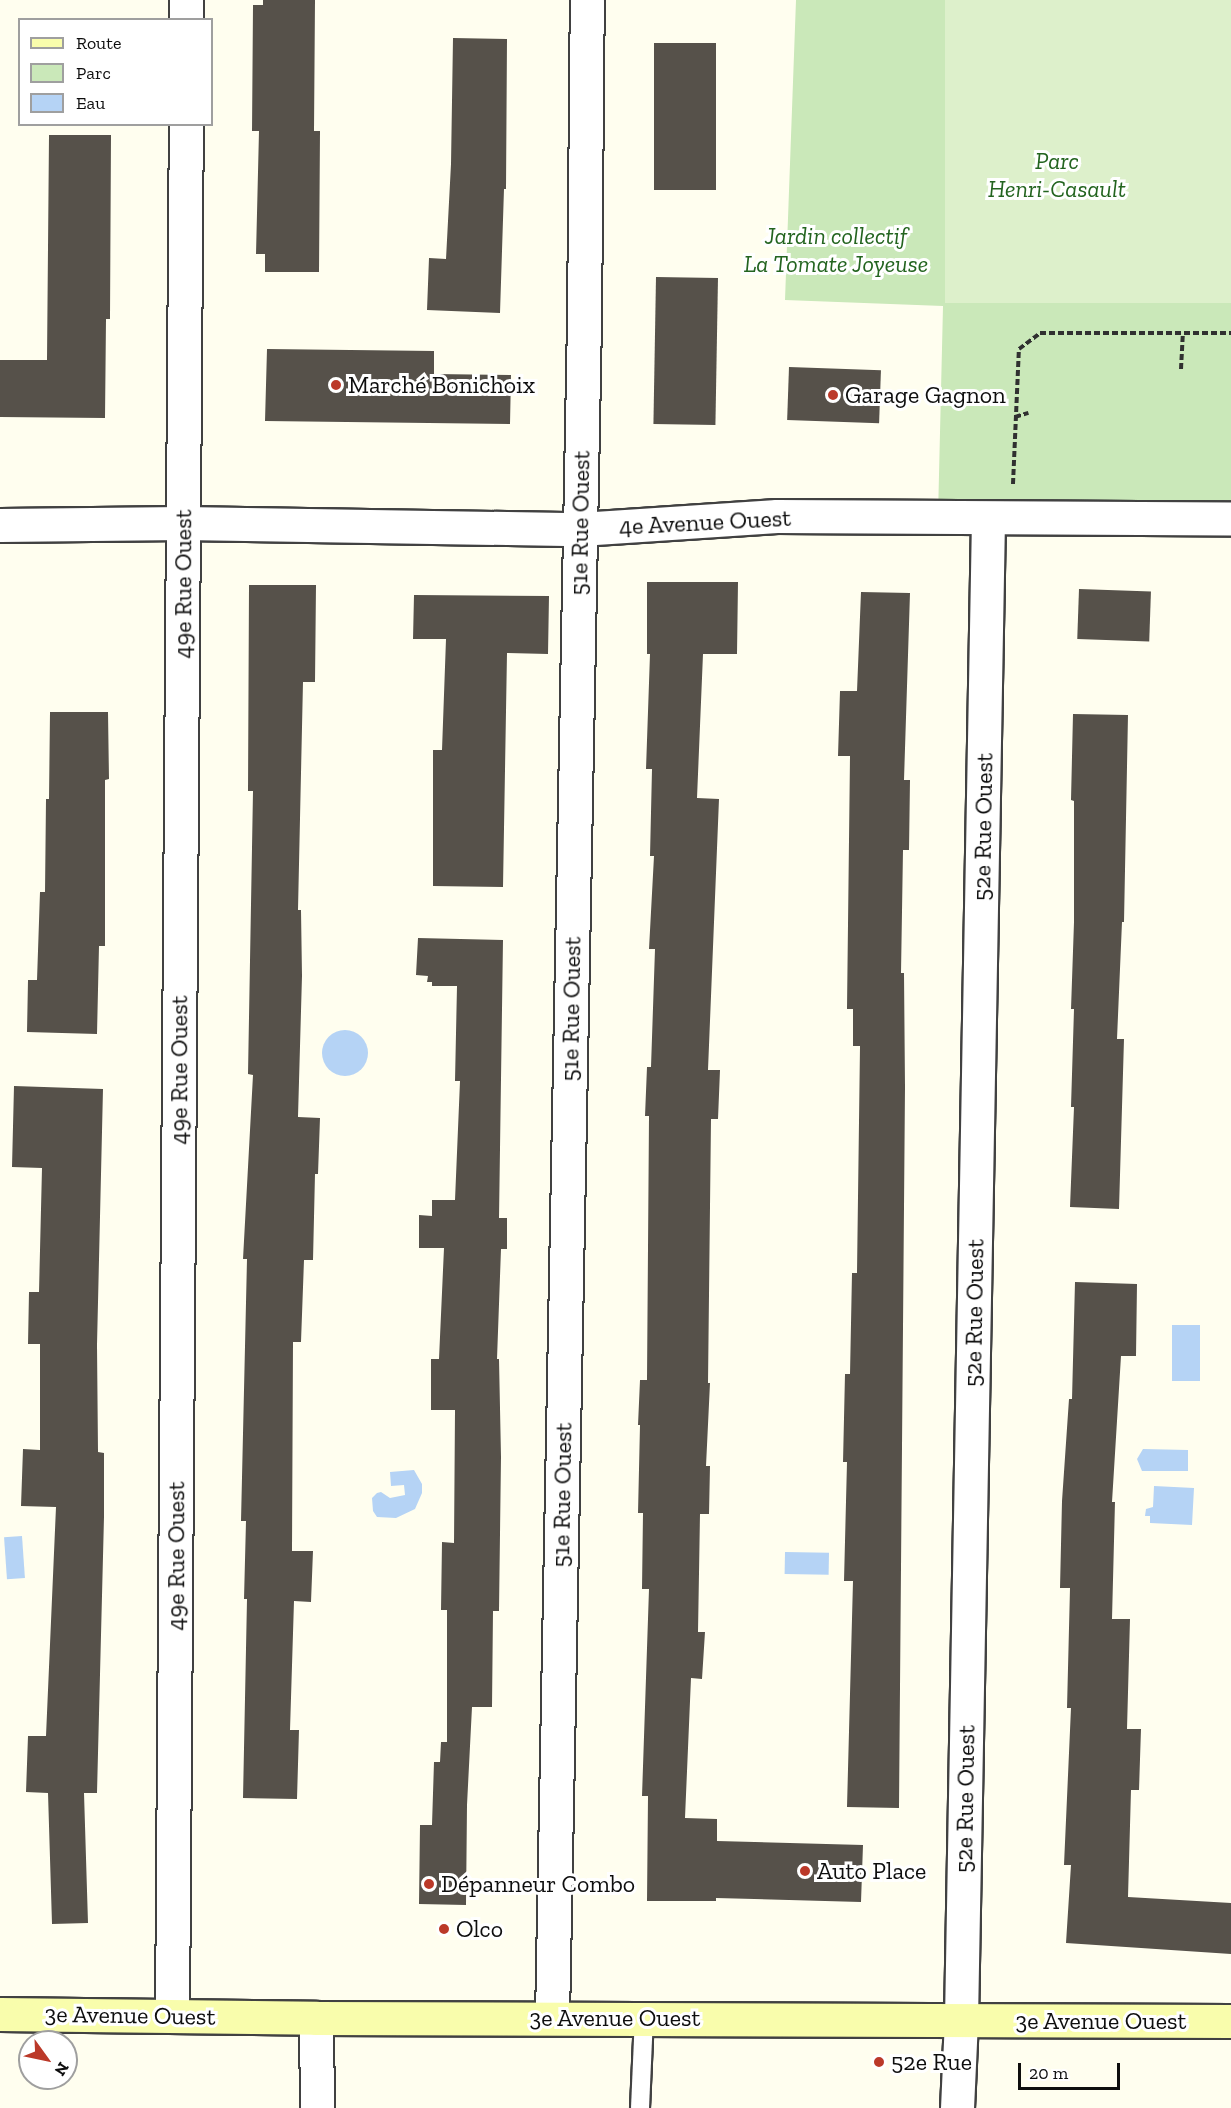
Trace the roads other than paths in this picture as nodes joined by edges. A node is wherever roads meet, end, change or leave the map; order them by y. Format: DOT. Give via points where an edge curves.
graph roads {
  1 [pos="186,0"];
  2 [pos="587,0"];
  3 [pos="186,18"];
  4 [pos="186,126"];
  5 [pos="1000,518"];
  6 [pos="1231,518"];
  7 [pos="183,523"];
  8 [pos="0,525"];
  9 [pos="580,529"];
  10 [pos="0,2014"];
  11 [pos="172,2015"];
  12 [pos="316,2018"];
  13 [pos="552,2018"];
  14 [pos="644,2018"];
  15 [pos="961,2020"];
  16 [pos="1231,2021"];
  17 [pos="317,2108"];
  18 [pos="640,2108"];
  19 [pos="957,2108"];
  1 -- 3 [label="street"];
  2 -- 9 [label="street, 51e Rue Ouest"];
  4 -- 7 [label="street, 49e Rue Ouest"];
  5 -- 6 [label="street, 4e Avenue Ouest"];
  5 -- 9 [label="street, 4e Avenue Ouest" via="777,516"];
  5 -- 15 [label="street, 52e Rue Ouest"];
  7 -- 8 [label="street, 4e Avenue Ouest"];
  7 -- 9 [label="street, 4e Avenue Ouest"];
  7 -- 11 [label="street, 49e Rue Ouest"];
  9 -- 13 [label="street, 51e Rue Ouest"];
  10 -- 11 [label="street, 3e Avenue Ouest"];
  11 -- 12 [label="street, 3e Avenue Ouest"];
  12 -- 13 [label="street, 3e Avenue Ouest"];
  12 -- 17 [label="street"];
  13 -- 14 [label="street, 3e Avenue Ouest"];
  14 -- 15 [label="street, 3e Avenue Ouest"];
  14 -- 18 [label="lane"];
  15 -- 16 [label="street, 3e Avenue Ouest"];
  15 -- 19 [label="street, 52e Rue Ouest"];
}
